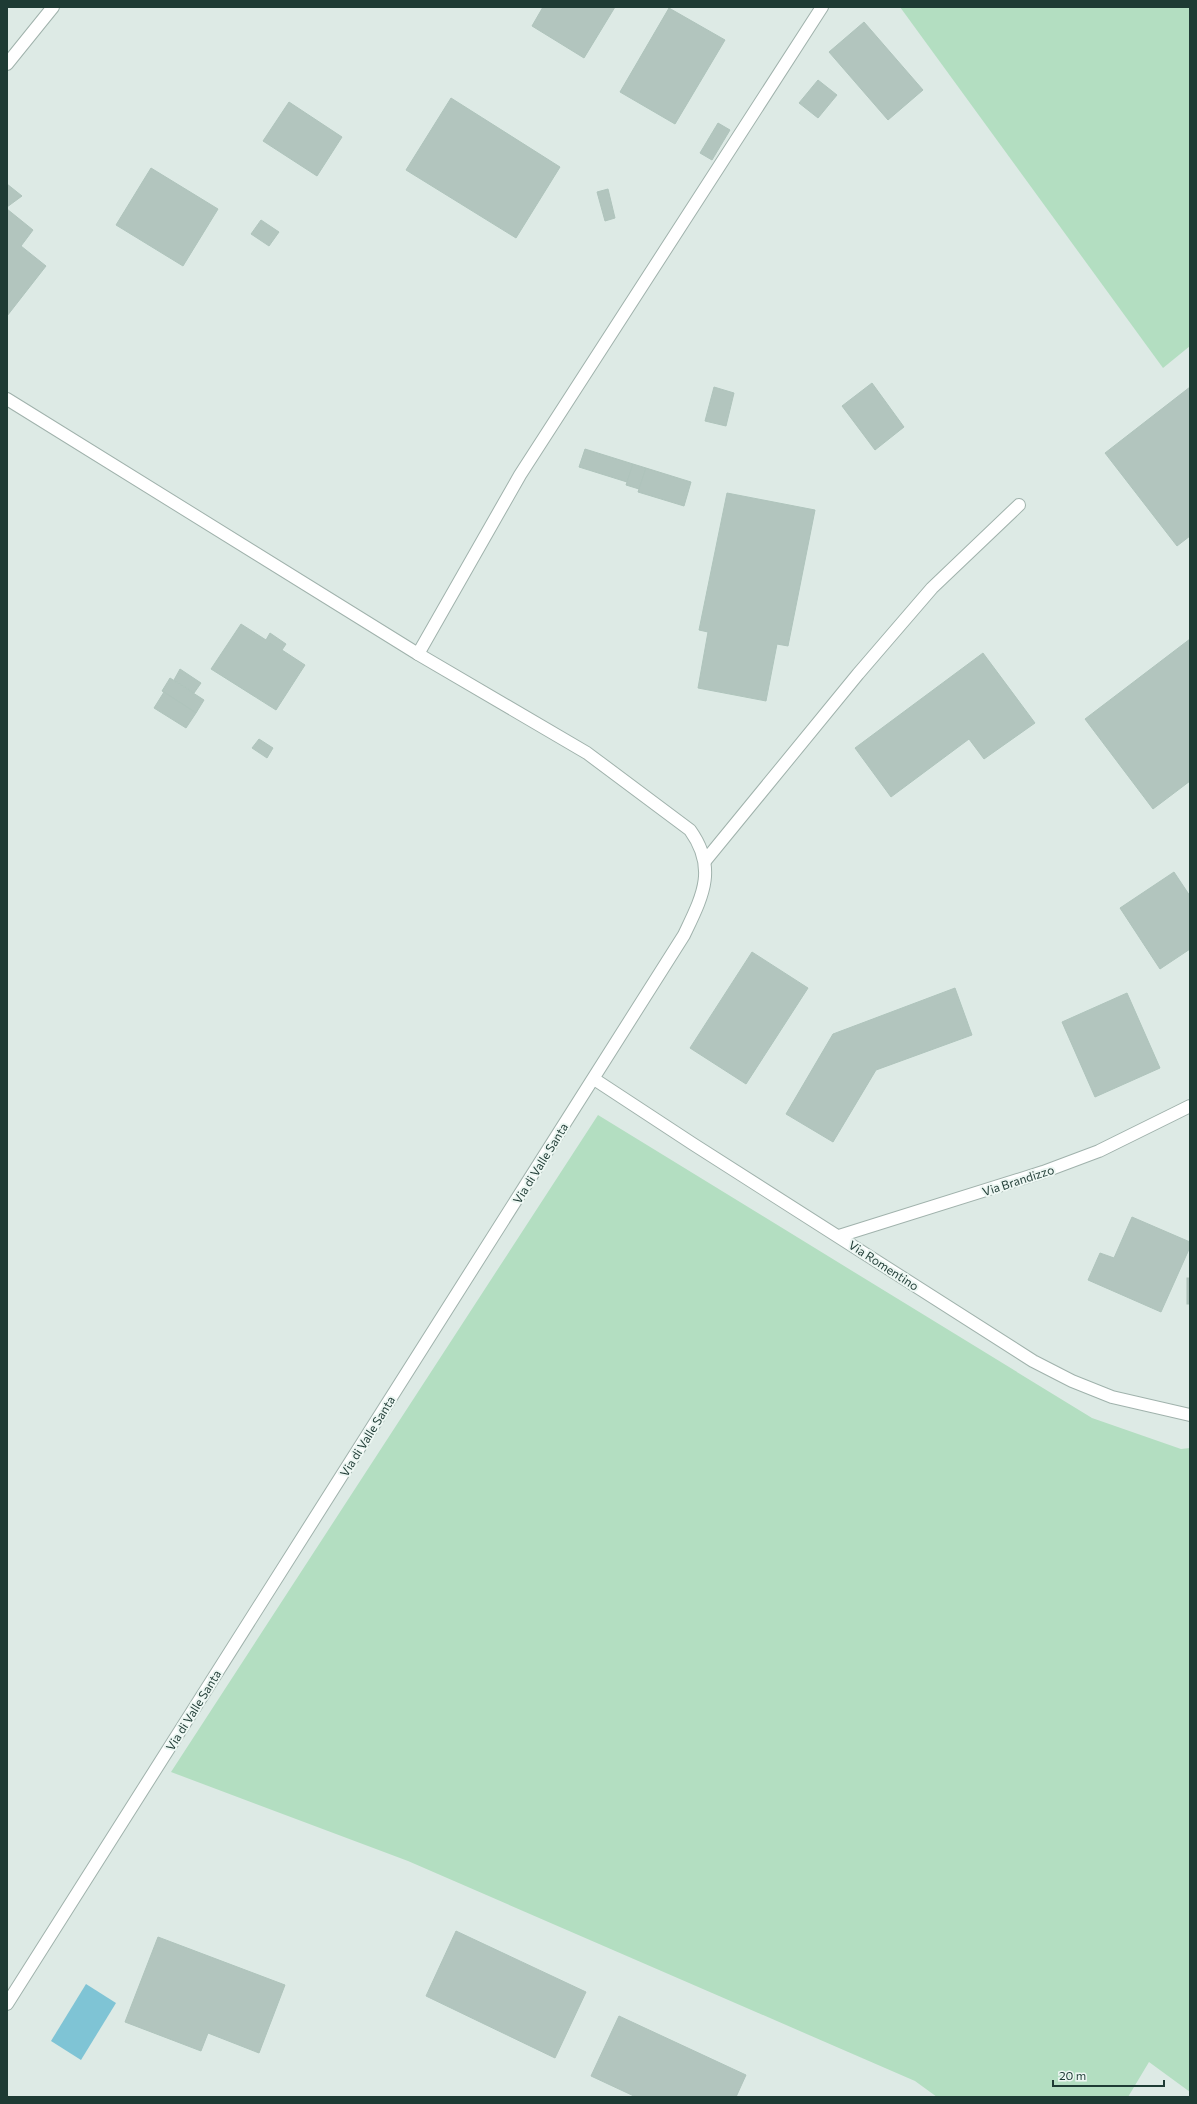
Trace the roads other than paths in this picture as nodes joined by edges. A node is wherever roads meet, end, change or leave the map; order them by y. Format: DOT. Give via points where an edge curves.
graph roads {
  1 [pos="53,7"];
  2 [pos="822,7"];
  3 [pos="7,64"];
  4 [pos="7,399"];
  5 [pos="1019,505"];
  6 [pos="418,654"];
  7 [pos="705,861"];
  8 [pos="594,1079"];
  9 [pos="1190,1106"];
  10 [pos="839,1236"];
  11 [pos="1190,1415"];
  12 [pos="7,2004"];
  1 -- 3 [label="street"];
  2 -- 6 [label="street" via="520,475"];
  4 -- 6 [label="street, Via di Valle Santa"];
  5 -- 7 [label="street" via="932,588"];
  6 -- 7 [label="street, Via di Valle Santa" via="588,753 690,830 700,843"];
  7 -- 8 [label="street, Via di Valle Santa" via="706,878 702,895 684,935"];
  8 -- 10 [label="street, Via Romentino"];
  8 -- 12 [label="street, Via di Valle Santa"];
  9 -- 10 [label="street, Via Brandizzo" via="1099,1151 1043,1172"];
  10 -- 11 [label="street, Via Romentino" via="994,1337 1072,1381 1112,1397"];
}
